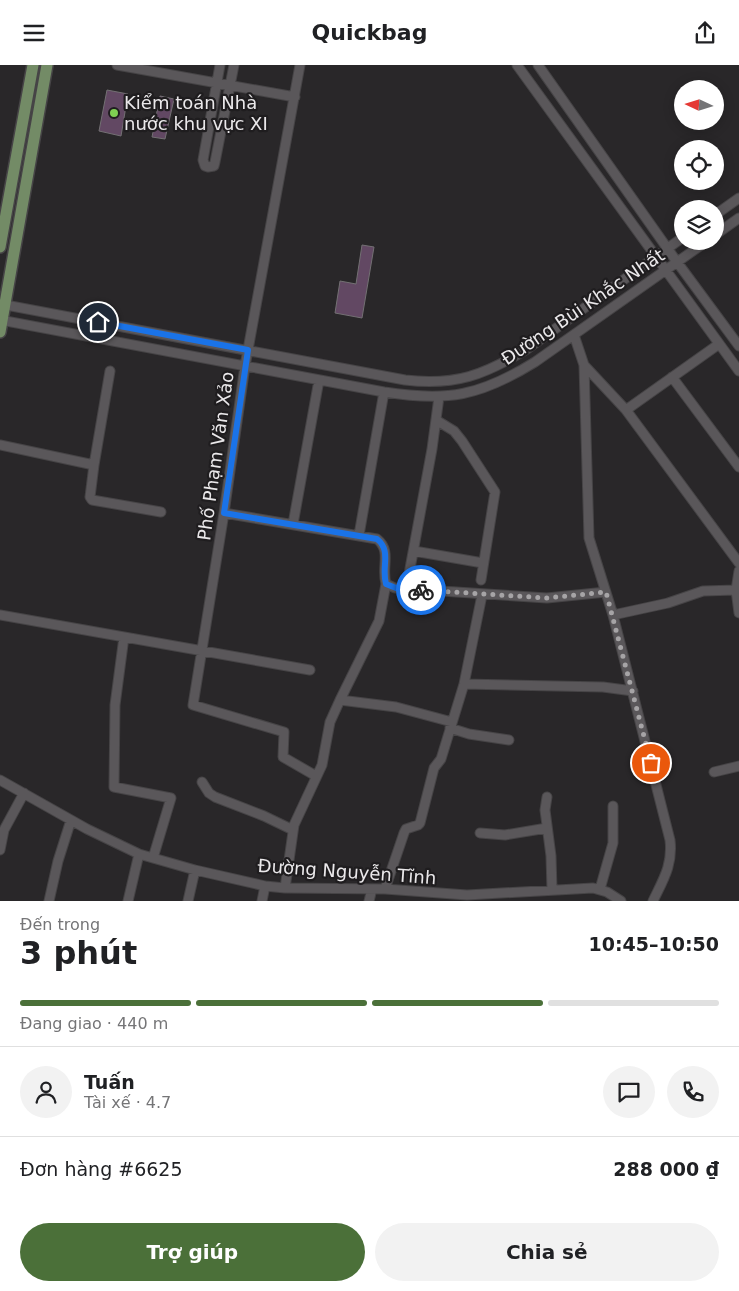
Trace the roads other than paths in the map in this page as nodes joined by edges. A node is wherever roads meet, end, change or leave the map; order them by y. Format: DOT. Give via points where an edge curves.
graph roads {
  1 [pos="33,65"];
  2 [pos="47,65"];
  3 [pos="117,65"];
  4 [pos="220,65"];
  5 [pos="234,65"];
  6 [pos="300,65"];
  7 [pos="517,65"];
  8 [pos="538,65"];
  9 [pos="156,68"];
  10 [pos="217,83"];
  11 [pos="230,86"];
  12 [pos="295,97"];
  13 [pos="739,198"];
  14 [pos="724,209"];
  15 [pos="739,218"];
  16 [pos="724,229"];
  17 [pos="674,244"];
  18 [pos="0,247"];
  19 [pos="668,249"];
  20 [pos="694,250"];
  21 [pos="657,257"];
  22 [pos="677,262"];
  23 [pos="666,270"];
  24 [pos="2,304"];
  25 [pos="1,325"];
  26 [pos="574,335"];
  27 [pos="719,344"];
  28 [pos="739,346"];
  29 [pos="248,350"];
  30 [pos="584,365"];
  31 [pos="245,366"];
  32 [pos="110,371"];
  33 [pos="739,371"];
  34 [pos="672,377"];
  35 [pos="319,380"];
  36 [pos="384,392"];
  37 [pos="439,397"];
  38 [pos="626,410"];
  39 [pos="436,421"];
  40 [pos="0,445"];
  41 [pos="94,465"];
  42 [pos="739,467"];
  43 [pos="161,513"];
  44 [pos="224,513"];
  45 [pos="293,524"];
  46 [pos="359,535"];
  47 [pos="414,551"];
  48 [pos="483,563"];
  49 [pos="739,563"];
  50 [pos="739,571"];
  51 [pos="409,574"];
  52 [pos="481,580"];
  53 [pos="386,584"];
  54 [pos="737,587"];
  55 [pos="606,592"];
  56 [pos="482,595"];
  57 [pos="739,613"];
  58 [pos="0,615"];
  59 [pos="613,615"];
  60 [pos="124,637"];
  61 [pos="202,651"];
  62 [pos="310,670"];
  63 [pos="464,684"];
  64 [pos="633,691"];
  65 [pos="340,700"];
  66 [pos="451,725"];
  67 [pos="509,740"];
  68 [pos="739,766"];
  69 [pos="714,772"];
  70 [pos="316,776"];
  71 [pos="0,780"];
  72 [pos="202,783"];
  73 [pos="24,793"];
  74 [pos="547,797"];
  75 [pos="614,806"];
  76 [pos="72,820"];
  77 [pos="547,827"];
  78 [pos="292,830"];
  79 [pos="480,833"];
  80 [pos="0,850"];
  81 [pos="139,854"];
  82 [pos="153,858"];
  83 [pos="195,870"];
  84 [pos="265,886"];
  85 [pos="285,888"];
  86 [pos="372,889"];
  87 [pos="385,889"];
  88 [pos="552,889"];
  89 [pos="600,889"];
  90 [pos="49,901"];
  91 [pos="128,901"];
  92 [pos="188,901"];
  93 [pos="262,901"];
  94 [pos="370,901"];
  95 [pos="621,901"];
  96 [pos="653,901"];
  1 -- 18 [label="main road"];
  2 -- 24 [label="main road"];
  3 -- 9 [label="street"];
  4 -- 10 [label="street"];
  5 -- 11 [label="street"];
  6 -- 12 [label="street, Phố Phạm Văn Xảo"];
  7 -- 21 [label="street"];
  8 -- 19 [label="street"];
  9 -- 10 [label="street"];
  10 -- 11 [label="street"];
  10 -- 11 [label="street" via="204,160 204,166 208,167 215,162"];
  11 -- 12 [label="street"];
  12 -- 29 [label="street, Phố Phạm Văn Xảo"];
  13 -- 14 [label="street"];
  15 -- 16 [label="street"];
  17 -- 19 [label="street, Đường Bùi Khắc Nhất"];
  19 -- 21 [label="street, Đường Bùi Khắc Nhất"];
  19 -- 22 [label="street"];
  20 -- 22 [label="street, Đường Bùi Khắc Nhất"];
  21 -- 23 [label="street"];
  21 -- 29 [label="street, Đường Bùi Khắc Nhất" via="527,349 474,376 428,383"];
  22 -- 23 [label="street, Đường Bùi Khắc Nhất"];
  22 -- 28 [label="street"];
  23 -- 26 [label="street, Đường Bùi Khắc Nhất"];
  23 -- 27 [label="street"];
  24 -- 25 [label="main road"];
  24 -- 29 [label="street, Đường Bùi Khắc Nhất"];
  25 -- 31 [label="street, Đường Bùi Khắc Nhất"];
  26 -- 30 [label="street"];
  26 -- 37 [label="street, Đường Bùi Khắc Nhất" via="508,379 476,391"];
  27 -- 33 [label="street"];
  27 -- 34 [label="street"];
  29 -- 31 [label="street, Phố Phạm Văn Xảo"];
  30 -- 38 [label="street"];
  30 -- 55 [label="street" via="588,528"];
  31 -- 35 [label="street, Đường Bùi Khắc Nhất"];
  31 -- 44 [label="street, Phố Phạm Văn Xảo"];
  32 -- 41 [label="street"];
  34 -- 38 [label="street"];
  34 -- 42 [label="street"];
  35 -- 36 [label="street, Đường Bùi Khắc Nhất"];
  35 -- 45 [label="street"];
  36 -- 37 [label="street, Đường Bùi Khắc Nhất"];
  36 -- 46 [label="street"];
  37 -- 39 [label="street"];
  38 -- 49 [label="street"];
  39 -- 47 [label="street"];
  39 -- 48 [label="street" via="454,431 495,492"];
  40 -- 41 [label="street"];
  41 -- 43 [label="street" via="92,500"];
  44 -- 45 [label="street"];
  44 -- 61 [label="street, Phố Phạm Văn Xảo"];
  45 -- 46 [label="street"];
  46 -- 53 [label="street" via="384,544"];
  47 -- 48 [label="street"];
  47 -- 51 [label="street"];
  48 -- 52 [label="street"];
  50 -- 54 [label="street"];
  53 -- 56 [label="street" via="396,588"];
  53 -- 65 [label="street" via="379,621"];
  54 -- 57 [label="street"];
  54 -- 59 [label="street" via="703,591 668,603"];
  55 -- 56 [label="street" via="547,598"];
  55 -- 59 [label="street"];
  56 -- 63 [label="street"];
  58 -- 60 [label="street"];
  59 -- 64 [label="street"];
  60 -- 61 [label="street"];
  60 -- 82 [label="street" via="115,705 114,787 171,798"];
  61 -- 62 [label="street"];
  61 -- 70 [label="street, Phố Phạm Văn Xảo" via="193,705 284,733 283,757"];
  63 -- 64 [label="street" via="603,687"];
  63 -- 66 [label="street"];
  64 -- 96 [label="street" via="672,853"];
  65 -- 66 [label="street" via="396,707"];
  65 -- 70 [label="street" via="330,722 324,757"];
  66 -- 67 [label="street" via="469,734"];
  66 -- 87 [label="street" via="441,759 434,768 420,823 406,829"];
  68 -- 69 [label="street"];
  70 -- 78 [label="street"];
  71 -- 73 [label="street, Đường Nguyễn Tĩnh"];
  72 -- 78 [label="street" via="215,797"];
  73 -- 76 [label="street, Đường Nguyễn Tĩnh"];
  73 -- 80 [label="street" via="4,830"];
  74 -- 77 [label="street"];
  75 -- 89 [label="street" via="614,843"];
  76 -- 81 [label="street, Đường Nguyễn Tĩnh"];
  76 -- 90 [label="street"];
  77 -- 79 [label="street" via="505,835"];
  77 -- 88 [label="street"];
  78 -- 85 [label="street"];
  81 -- 82 [label="street, Đường Nguyễn Tĩnh"];
  81 -- 91 [label="street"];
  82 -- 83 [label="street, Đường Nguyễn Tĩnh"];
  83 -- 84 [label="street, Đường Nguyễn Tĩnh"];
  83 -- 92 [label="street"];
  84 -- 85 [label="street, Đường Nguyễn Tĩnh"];
  84 -- 93 [label="street"];
  85 -- 86 [label="street, Đường Nguyễn Tĩnh"];
  86 -- 87 [label="street, Đường Nguyễn Tĩnh"];
  86 -- 94 [label="street"];
  87 -- 88 [label="street, Đường Nguyễn Tĩnh" via="467,895"];
  88 -- 89 [label="street, Đường Nguyễn Tĩnh"];
  89 -- 95 [label="street, Đường Nguyễn Tĩnh"];
}
